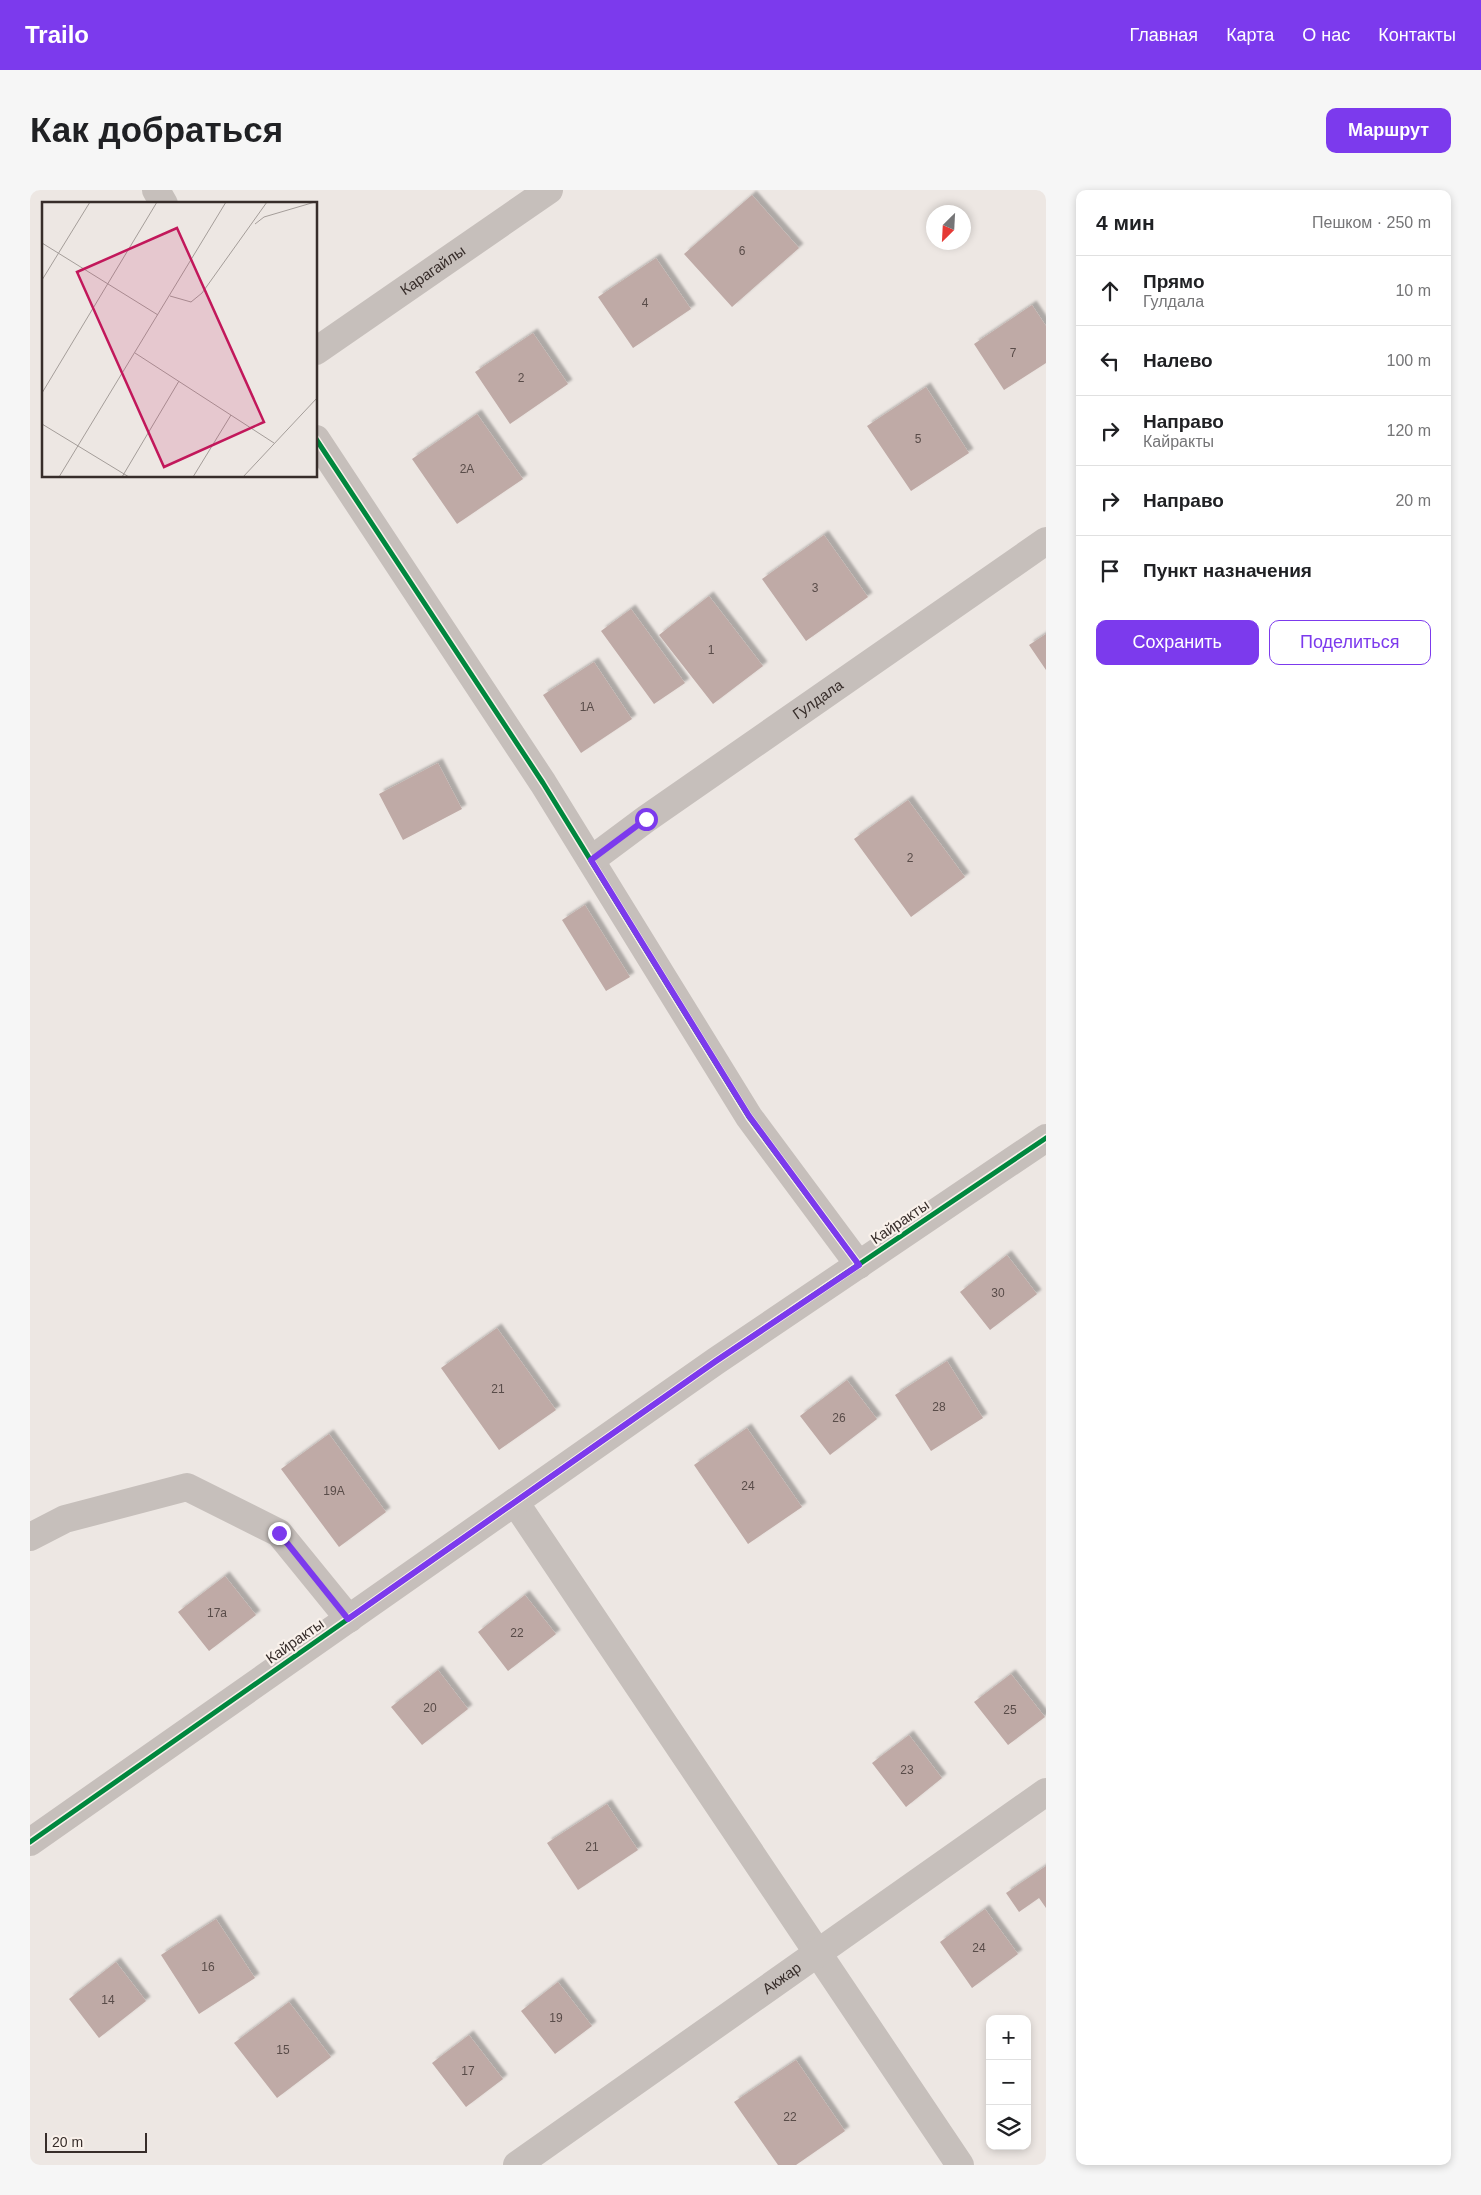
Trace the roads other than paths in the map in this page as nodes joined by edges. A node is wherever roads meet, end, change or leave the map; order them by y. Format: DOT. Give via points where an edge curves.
graph roads {
  1 [pos="156,190"];
  2 [pos="549,190"];
  3 [pos="163,202"];
  4 [pos="318,350"];
  5 [pos="318,442"];
  6 [pos="1046,541"];
  7 [pos="591,860"];
  8 [pos="1046,1138"];
  9 [pos="859,1265"];
  10 [pos="515,1502"];
  11 [pos="30,1537"];
  12 [pos="348,1619"];
  13 [pos="1046,1792"];
  14 [pos="30,1842"];
  15 [pos="818,1952"];
  16 [pos="517,2165"];
  17 [pos="960,2165"];
  1 -- 3 [label="street"];
  2 -- 4 [label="street, Карагайлы"];
  5 -- 7 [label="street"];
  6 -- 7 [label="street, Гулдала"];
  7 -- 9 [label="street" via="749,1116"];
  8 -- 9 [label="street, Кайракты"];
  9 -- 10 [label="street, Кайракты"];
  10 -- 12 [label="street, Кайракты"];
  10 -- 15 [label="street"];
  11 -- 12 [label="street" via="65,1519 187,1487 279,1533"];
  12 -- 14 [label="street, Кайракты"];
  13 -- 15 [label="street, Акжар"];
  15 -- 16 [label="street, Акжар"];
  15 -- 17 [label="street"];
}
